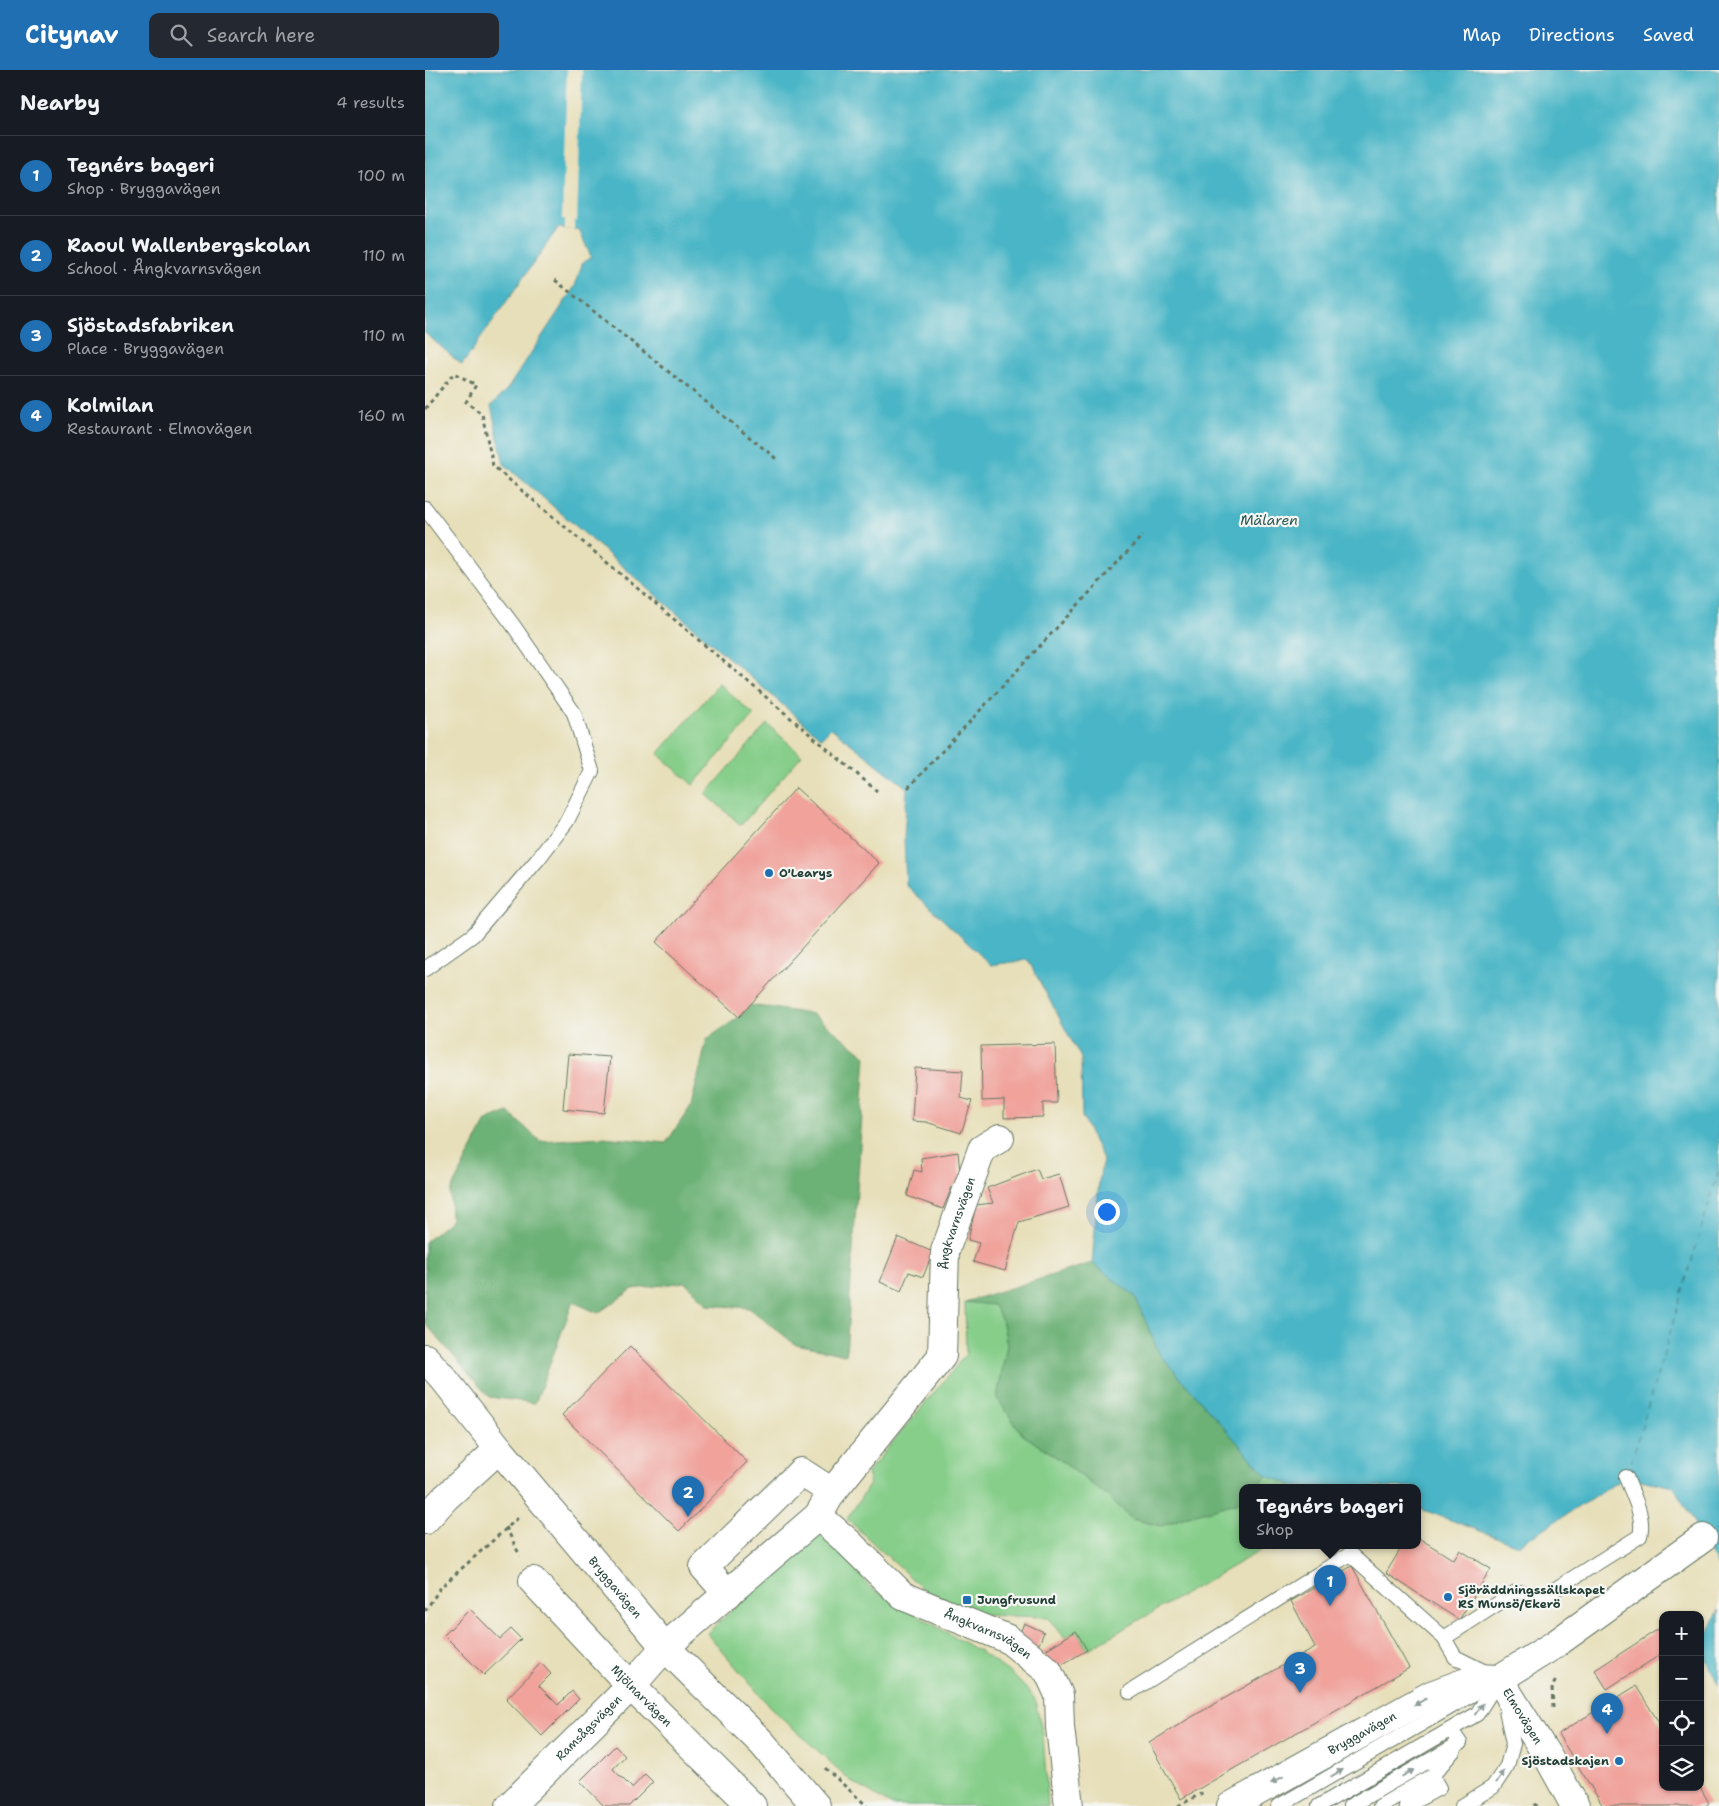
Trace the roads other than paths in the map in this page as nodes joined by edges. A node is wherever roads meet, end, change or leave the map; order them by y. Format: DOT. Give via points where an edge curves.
graph roads {
  1 [pos="425,508"];
  2 [pos="425,969"];
  3 [pos="1000,1138"];
  4 [pos="425,1358"];
  5 [pos="499,1449"];
  6 [pos="1626,1477"];
  7 [pos="832,1492"];
  8 [pos="818,1516"];
  9 [pos="425,1520"];
  10 [pos="1703,1538"];
  11 [pos="533,1581"];
  12 [pos="728,1594"];
  13 [pos="1444,1638"];
  14 [pos="665,1647"];
  15 [pos="1499,1679"];
  16 [pos="631,1686"];
  17 [pos="1130,1692"];
  18 [pos="1451,1730"];
  19 [pos="1459,1743"];
  20 [pos="1432,1776"];
  21 [pos="510,1806"];
  22 [pos="752,1806"];
  23 [pos="816,1806"];
  24 [pos="1069,1806"];
  25 [pos="1231,1806"];
  26 [pos="1279,1806"];
  27 [pos="1319,1806"];
  28 [pos="1350,1806"];
  29 [pos="1380,1806"];
  30 [pos="1406,1806"];
  31 [pos="1462,1806"];
  32 [pos="1575,1806"];
  1 -- 2 [label="lane" via="574,713 593,771 567,821 539,858 473,935"];
  3 -- 7 [label="street, Ångkvarnsvägen" via="982,1149 945,1251 942,1356"];
  4 -- 5 [label="street, Bryggavägen"];
  5 -- 9 [label="street"];
  5 -- 14 [label="street, Bryggavägen"];
  6 -- 13 [label="lane" via="1640,1514 1640,1536 1546,1595 1516,1592"];
  7 -- 8 [label="street, Ångkvarnsvägen"];
  7 -- 12 [label="street" via="801,1472 703,1567"];
  8 -- 12 [label="street, Ångkvarnsvägen"];
  8 -- 24 [label="street, Ångkvarnsvägen" via="903,1596 1008,1639 1049,1671 1059,1695"];
  10 -- 15 [label="street" via="1554,1645"];
  11 -- 16 [label="street, Mjölnarvägen"];
  12 -- 14 [label="street, Ångkvarnsvägen"];
  13 -- 15 [label="lane" via="1455,1657"];
  13 -- 17 [label="lane" via="1350,1554"];
  14 -- 16 [label="street, Ramsågsvägen"];
  14 -- 23 [label="street, Bryggavägen" via="762,1742"];
  18 -- 15 [label="lane, one-way" via="1477,1714"];
  15 -- 25 [label="street, Bryggavägen, one-way" via="1477,1678 1431,1695"];
  26 -- 15 [label="lane, one-way"];
  31 -- 15 [label="lane, one-way" via="1493,1787 1507,1766 1513,1744"];
  15 -- 32 [label="street, Elmovägen"];
  16 -- 21 [label="street, Ramsågsvägen"];
  16 -- 22 [label="street, Mjölnarvägen"];
  18 -- 19 [label="lane"];
  18 -- 27 [label="lane"];
  19 -- 20 [label="lane"];
  28 -- 19 [label="lane, one-way"];
  20 -- 29 [label="lane"];
  20 -- 30 [label="lane" via="1439,1788"];
}
